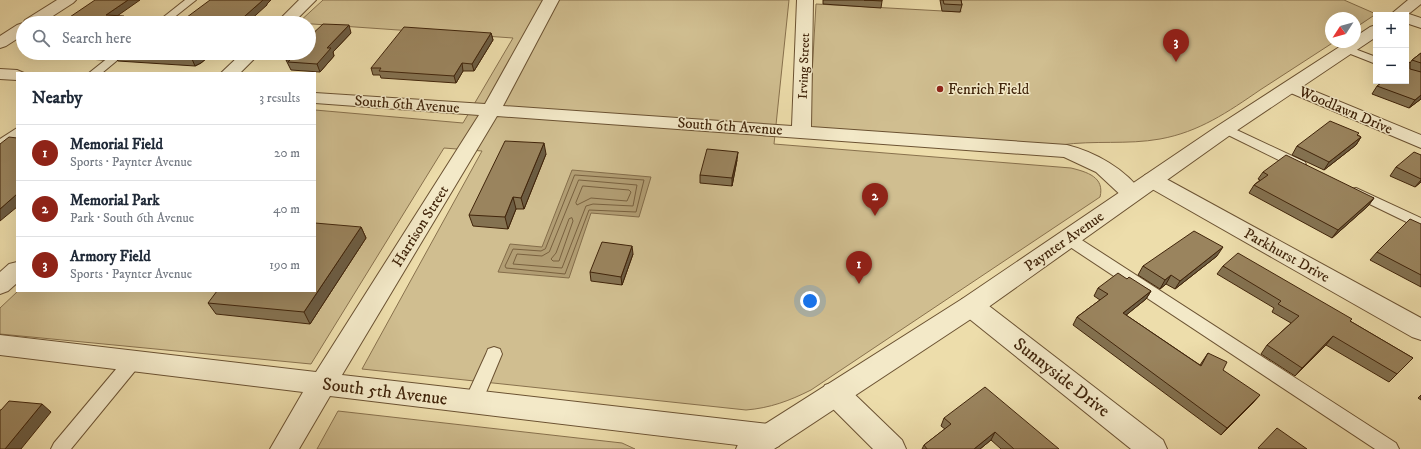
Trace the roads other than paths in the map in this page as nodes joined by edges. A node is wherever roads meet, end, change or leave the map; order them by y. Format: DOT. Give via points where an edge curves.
graph roads {
  1 [pos="68,0"];
  2 [pos="191,0"];
  3 [pos="308,0"];
  4 [pos="551,0"];
  5 [pos="805,0"];
  6 [pos="1417,0"];
  7 [pos="1402,12"];
  8 [pos="42,16"];
  9 [pos="170,16"];
  10 [pos="291,16"];
  11 [pos="1409,19"];
  12 [pos="1421,23"];
  13 [pos="1373,32"];
  14 [pos="16,33"];
  15 [pos="0,43"];
  16 [pos="1346,49"];
  17 [pos="112,60"];
  18 [pos="244,60"];
  19 [pos="1373,60"];
  20 [pos="96,72"];
  21 [pos="231,72"];
  22 [pos="0,74"];
  23 [pos="16,75"];
  24 [pos="1292,87"];
  25 [pos="316,98"];
  26 [pos="492,110"];
  27 [pos="1226,129"];
  28 [pos="801,131"];
  29 [pos="16,133"];
  30 [pos="1421,142"];
  31 [pos="0,145"];
  32 [pos="1310,170"];
  33 [pos="1152,180"];
  34 [pos="1344,186"];
  35 [pos="1132,194"];
  36 [pos="1421,224"];
  37 [pos="1069,239"];
  38 [pos="16,271"];
  39 [pos="0,285"];
  40 [pos="970,306"];
  41 [pos="1421,330"];
  42 [pos="0,345"];
  43 [pos="494,354"];
  44 [pos="133,360"];
  45 [pos="323,383"];
  46 [pos="835,393"];
  47 [pos="473,402"];
  48 [pos="760,443"];
  49 [pos="60,449"];
  50 [pos="284,449"];
  51 [pos="892,449"];
  52 [pos="1153,449"];
  53 [pos="1390,449"];
  1 -- 8 [label="street"];
  2 -- 9 [label="lane"];
  3 -- 10 [label="street"];
  4 -- 26 [label="street, Harrison Street"];
  5 -- 28 [label="street, Irving Street"];
  6 -- 7 [label="street"];
  11 -- 12 [label="street"];
  13 -- 16 [label="street, Paynter Avenue"];
  14 -- 15 [label="street"];
  16 -- 19 [label="lane"];
  16 -- 24 [label="street, Paynter Avenue"];
  17 -- 20 [label="lane"];
  18 -- 21 [label="street"];
  22 -- 23 [label="street"];
  24 -- 27 [label="street, Paynter Avenue"];
  24 -- 30 [label="street, Woodlawn Drive"];
  25 -- 26 [label="street, South 6th Avenue"];
  26 -- 28 [label="street, South 6th Avenue"];
  26 -- 45 [label="street, Harrison Street"];
  27 -- 32 [label="lane"];
  27 -- 33 [label="street, Paynter Avenue"];
  28 -- 35 [label="street, South 6th Avenue" via="1067,151 1111,172"];
  29 -- 31 [label="lane"];
  33 -- 35 [label="street, Paynter Avenue"];
  33 -- 41 [label="street, Parkhurst Drive"];
  34 -- 36 [label="lane"];
  35 -- 37 [label="street, Paynter Avenue"];
  37 -- 40 [label="street, Paynter Avenue"];
  37 -- 53 [label="lane"];
  38 -- 39 [label="street"];
  40 -- 46 [label="street, Paynter Avenue"];
  40 -- 52 [label="street, Sunnyside Drive"];
  42 -- 44 [label="street, South 5th Avenue"];
  43 -- 47 [label="lane"];
  44 -- 45 [label="street, South 5th Avenue"];
  44 -- 49 [label="lane"];
  45 -- 47 [label="street, South 5th Avenue"];
  45 -- 50 [label="street, Harrison Street"];
  46 -- 48 [label="street, Paynter Avenue"];
  46 -- 51 [label="street"];
  47 -- 48 [label="street, South 5th Avenue"];
}
